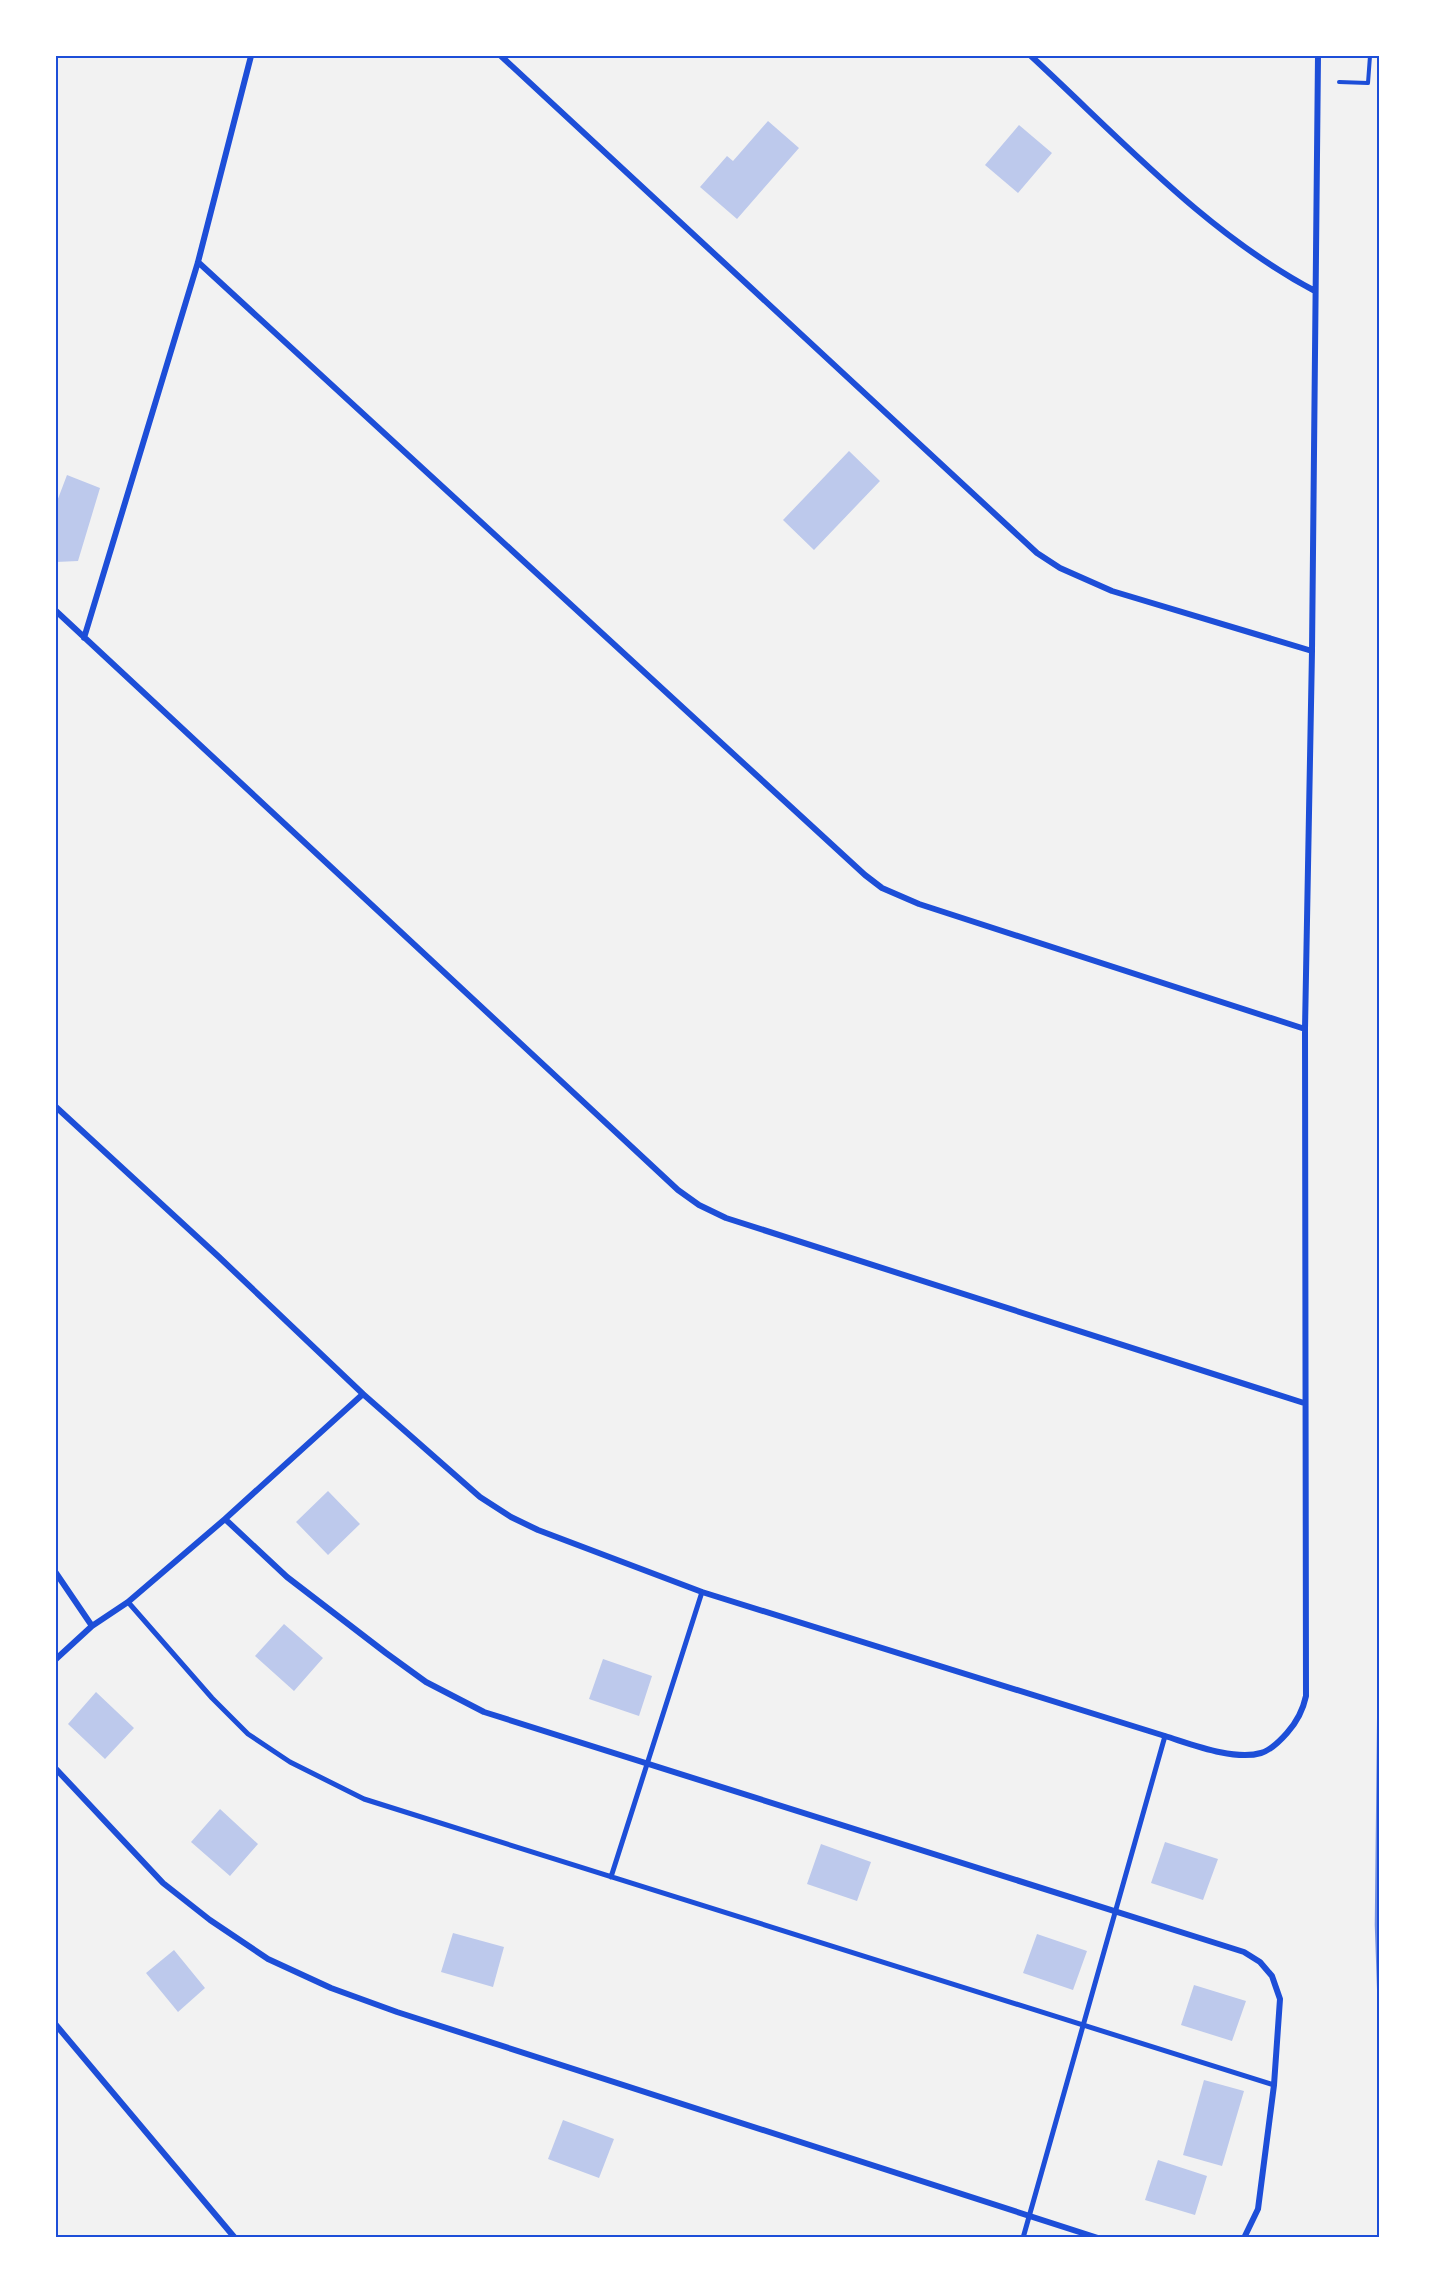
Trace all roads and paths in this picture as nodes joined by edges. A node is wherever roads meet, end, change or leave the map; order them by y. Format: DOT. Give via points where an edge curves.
graph roads {
  1 [pos="251,56"];
  2 [pos="501,56"];
  3 [pos="1031,56"];
  4 [pos="1318,56"];
  5 [pos="1370,56"];
  6 [pos="1368,83"];
  7 [pos="198,262"];
  8 [pos="1315,291"];
  9 [pos="56,611"];
  10 [pos="84,638"];
  11 [pos="1312,651"];
  12 [pos="1305,1029"];
  13 [pos="56,1107"];
  14 [pos="363,1394"];
  15 [pos="1304,1403"];
  16 [pos="225,1519"];
  17 [pos="56,1573"];
  18 [pos="702,1592"];
  19 [pos="128,1602"];
  20 [pos="93,1626"];
  21 [pos="56,1659"];
  22 [pos="1165,1736"];
  23 [pos="647,1764"];
  24 [pos="56,1769"];
  25 [pos="611,1877"];
  26 [pos="1115,1912"];
  27 [pos="56,2025"];
  28 [pos="1083,2026"];
  29 [pos="1274,2085"];
  30 [pos="1029,2214"];
  31 [pos="235,2238"];
  32 [pos="1023,2238"];
  33 [pos="1098,2238"];
  34 [pos="1244,2238"];
  1 -- 7 [label="street"];
  2 -- 11 [label="street" via="1037,553 1112,591"];
  3 -- 8 [label="street" via="1186,200 1252,254"];
  4 -- 8 [label="street"];
  5 -- 6 [label="path"];
  7 -- 10 [label="street"];
  7 -- 12 [label="street" via="882,888 920,904"];
  8 -- 11 [label="street"];
  9 -- 10 [label="street"];
  10 -- 15 [label="street" via="669,1182 699,1205 737,1222"];
  11 -- 12 [label="street"];
  12 -- 15 [label="street"];
  13 -- 14 [label="street"];
  14 -- 16 [label="street"];
  14 -- 18 [label="street" via="480,1497 510,1517"];
  15 -- 22 [label="street" via="1306,1696 1300,1714 1278,1742 1262,1753 1240,1755"];
  16 -- 19 [label="street"];
  16 -- 23 [label="street" via="287,1577 426,1682 484,1712"];
  17 -- 20 [label="street"];
  18 -- 22 [label="street"];
  18 -- 23 [label="street"];
  19 -- 20 [label="street"];
  19 -- 25 [label="street" via="248,1734 290,1762 364,1799"];
  20 -- 21 [label="street"];
  22 -- 26 [label="street"];
  23 -- 25 [label="street"];
  23 -- 26 [label="street"];
  24 -- 30 [label="street" via="163,1883 268,1959 331,1988"];
  25 -- 28 [label="street"];
  26 -- 28 [label="street"];
  26 -- 29 [label="street" via="1244,1952 1260,1962 1272,1976 1280,1998"];
  27 -- 31 [label="street"];
  28 -- 29 [label="street"];
  28 -- 30 [label="street"];
  29 -- 34 [label="street" via="1258,2209"];
  30 -- 32 [label="street"];
  30 -- 33 [label="street"];
}
